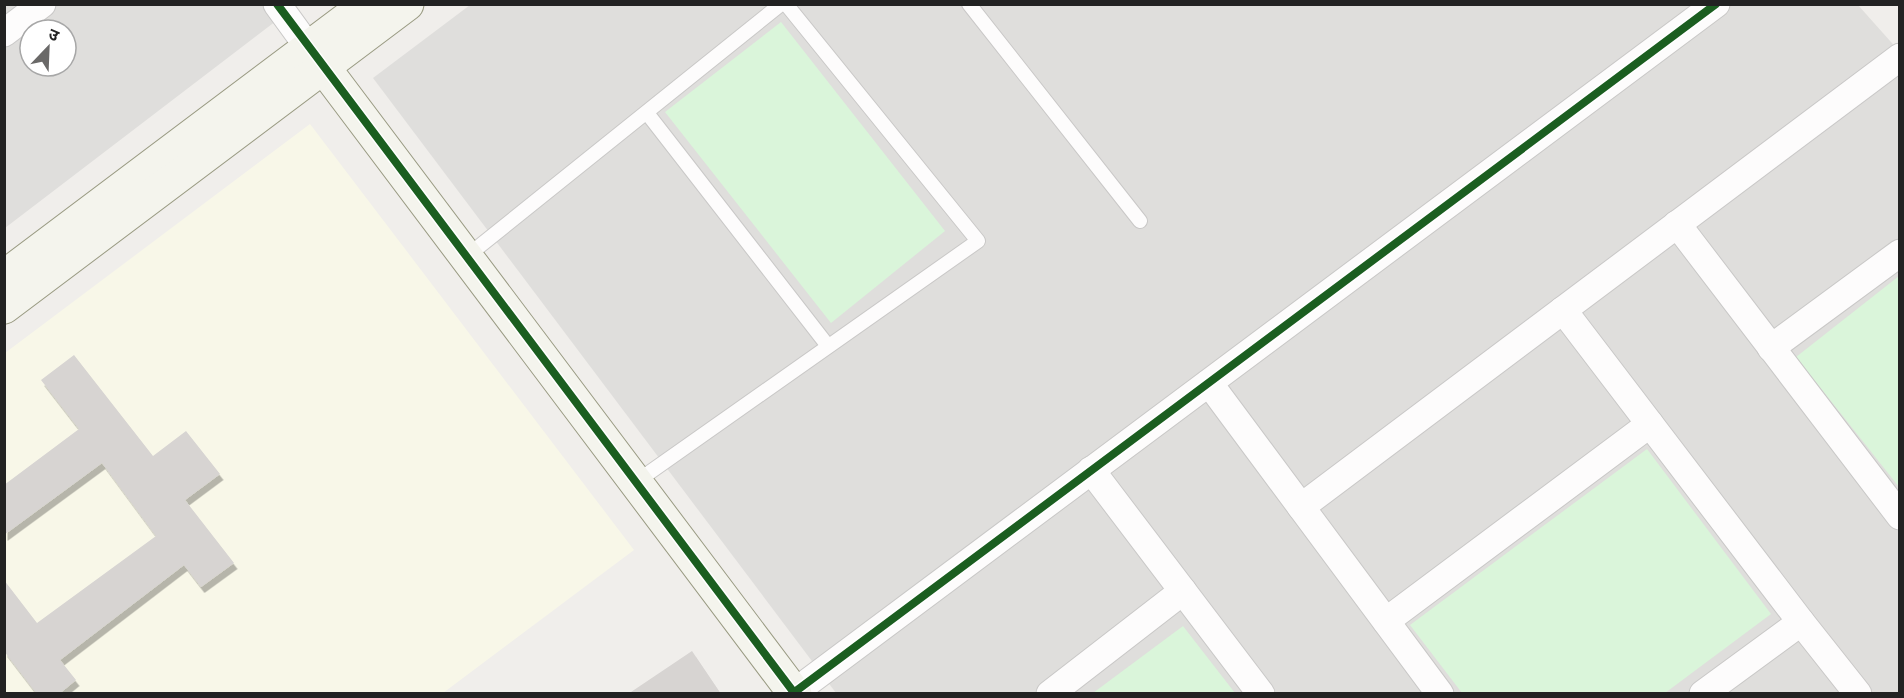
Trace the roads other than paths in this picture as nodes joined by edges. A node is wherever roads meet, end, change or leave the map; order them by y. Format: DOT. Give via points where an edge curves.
graph roads {
  1 [pos="277,4"];
  2 [pos="367,4"];
  3 [pos="407,4"];
  4 [pos="784,4"];
  5 [pos="969,4"];
  6 [pos="1716,4"];
  7 [pos="40,5"];
  8 [pos="4,33"];
  9 [pos="1899,57"];
  10 [pos="316,58"];
  11 [pos="647,113"];
  12 [pos="1140,221"];
  13 [pos="1677,225"];
  14 [pos="1899,253"];
  15 [pos="466,257"];
  16 [pos="4,277"];
  17 [pos="4,307"];
  18 [pos="1563,310"];
  19 [pos="828,346"];
  20 [pos="1771,348"];
  21 [pos="1209,383"];
  22 [pos="1650,424"];
  23 [pos="1091,470"];
  24 [pos="636,482"];
  25 [pos="1301,507"];
  26 [pos="1899,516"];
  27 [pos="1184,591"];
  28 [pos="1386,621"];
  29 [pos="1801,622"];
  30 [pos="794,693"];
  31 [pos="1050,693"];
  32 [pos="1261,693"];
  33 [pos="1440,693"];
  34 [pos="1703,693"];
  35 [pos="1858,693"];
  1 -- 10 [label="street"];
  2 -- 10 [label="street"];
  3 -- 10 [label="street"];
  4 -- 11 [label="lane"];
  4 -- 19 [label="lane" via="978,241"];
  5 -- 12 [label="lane"];
  6 -- 21 [label="street"];
  7 -- 8 [label="street"];
  9 -- 13 [label="street"];
  10 -- 15 [label="street"];
  10 -- 16 [label="street"];
  10 -- 17 [label="street"];
  11 -- 15 [label="lane"];
  11 -- 19 [label="lane"];
  13 -- 18 [label="street"];
  13 -- 20 [label="street"];
  14 -- 20 [label="street"];
  15 -- 24 [label="street"];
  18 -- 22 [label="street"];
  18 -- 25 [label="street"];
  19 -- 24 [label="lane"];
  20 -- 26 [label="street"];
  21 -- 23 [label="street"];
  21 -- 25 [label="street"];
  22 -- 28 [label="street"];
  22 -- 29 [label="street"];
  23 -- 27 [label="street"];
  23 -- 30 [label="street"];
  24 -- 30 [label="street"];
  25 -- 28 [label="street"];
  27 -- 31 [label="street"];
  27 -- 32 [label="street"];
  28 -- 33 [label="street"];
  29 -- 34 [label="street"];
  29 -- 35 [label="street"];
}
